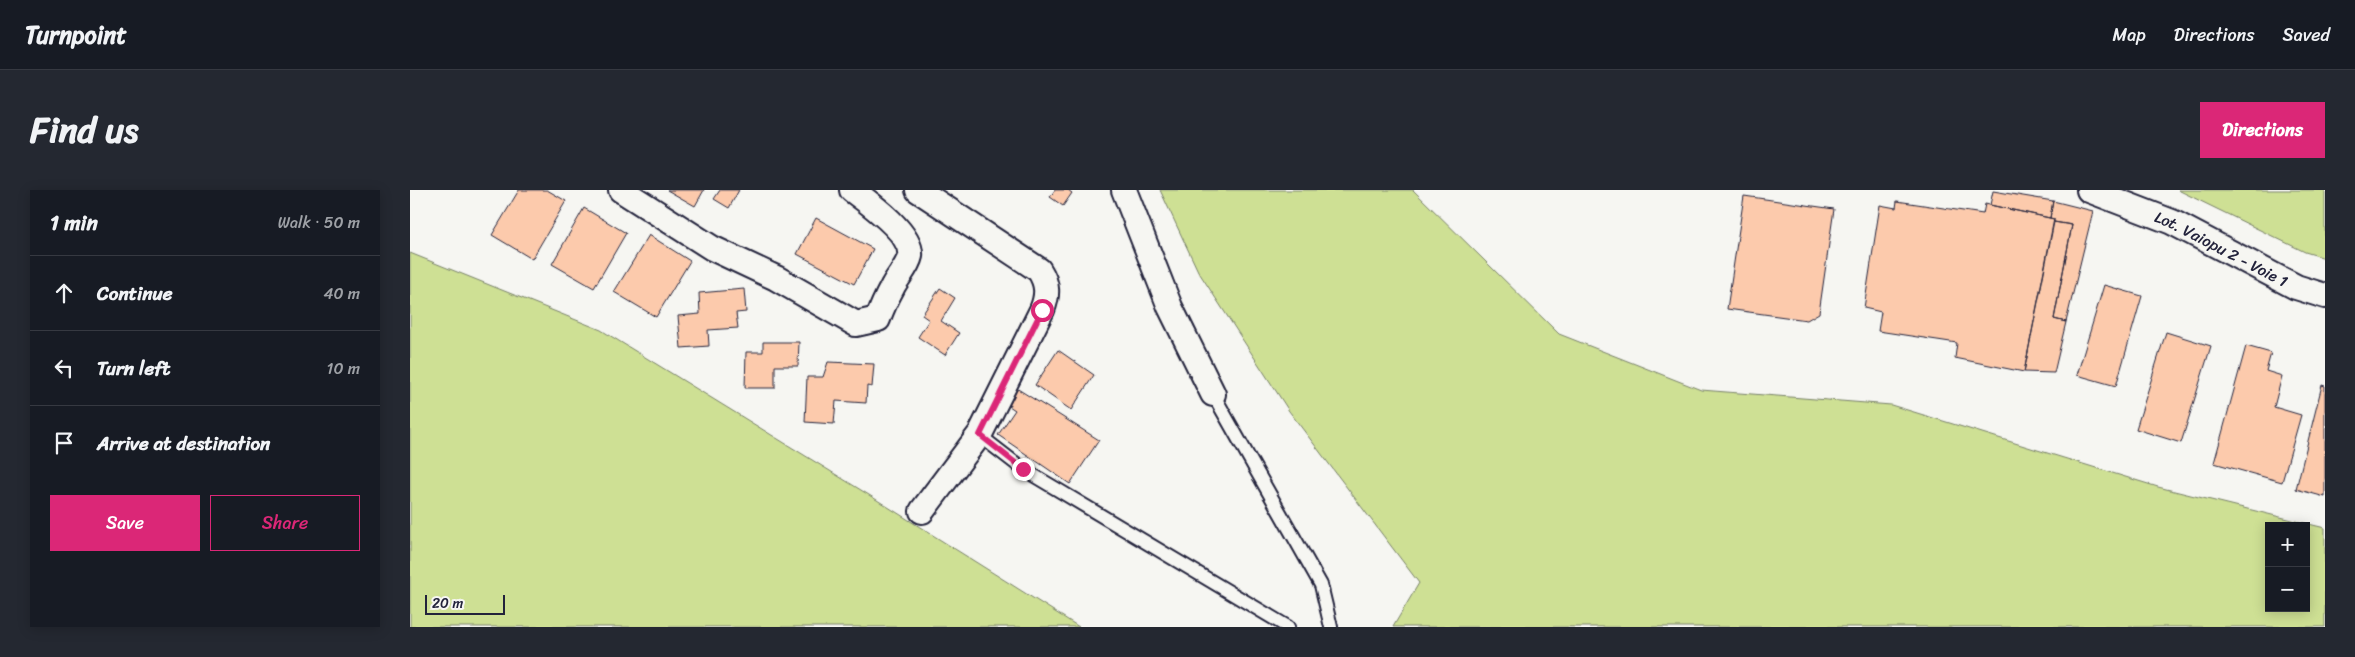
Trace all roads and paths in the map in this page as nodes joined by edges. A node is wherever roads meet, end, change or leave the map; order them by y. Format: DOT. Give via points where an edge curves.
graph roads {
  1 [pos="621,190"];
  2 [pos="852,190"];
  3 [pos="918,190"];
  4 [pos="1124,190"];
  5 [pos="2089,190"];
  6 [pos="2325,296"];
  7 [pos="1213,394"];
  8 [pos="980,434"];
  9 [pos="922,511"];
  10 [pos="1288,627"];
  11 [pos="1331,627"];
  1 -- 2 [label="street" via="712,248 776,278 856,324 878,319 910,257 904,238 872,205"];
  3 -- 8 [label="street" via="1039,270 1045,279 1047,289 1042,310"];
  4 -- 7 [label="street" via="1170,307"];
  5 -- 6 [label="street, Lot. Vaiopu 2 - Voie 1" via="2172,222 2296,287"];
  7 -- 11 [label="lane" via="1321,585"];
  8 -- 9 [label="street"];
  8 -- 10 [label="lane" via="1023,469"];
}
